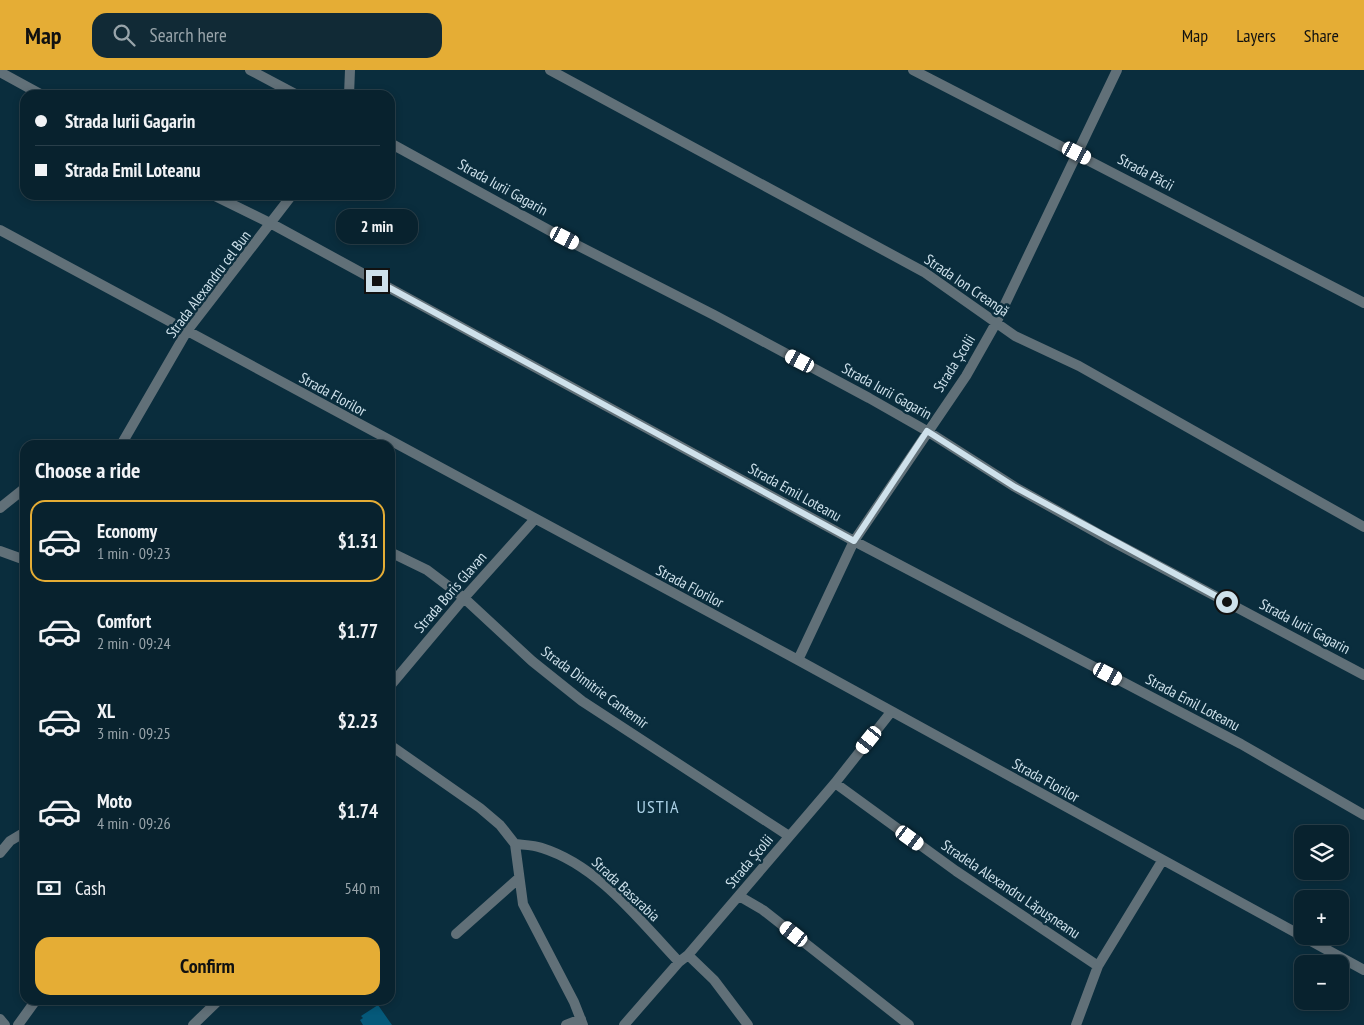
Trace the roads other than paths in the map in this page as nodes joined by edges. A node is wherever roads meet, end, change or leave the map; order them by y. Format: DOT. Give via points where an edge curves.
graph roads {
  1 [pos="250,70"];
  2 [pos="350,70"];
  3 [pos="550,70"];
  4 [pos="913,70"];
  5 [pos="1117,70"];
  6 [pos="0,72"];
  7 [pos="33,90"];
  8 [pos="288,90"];
  9 [pos="349,90"];
  10 [pos="395,146"];
  11 [pos="1077,153"];
  12 [pos="223,200"];
  13 [pos="289,200"];
  14 [pos="272,224"];
  15 [pos="0,230"];
  16 [pos="1364,303"];
  17 [pos="996,324"];
  18 [pos="187,331"];
  19 [pos="927,431"];
  20 [pos="125,440"];
  21 [pos="387,440"];
  22 [pos="395,444"];
  23 [pos="20,492"];
  24 [pos="0,508"];
  25 [pos="534,520"];
  26 [pos="1364,527"];
  27 [pos="854,541"];
  28 [pos="0,551"];
  29 [pos="395,554"];
  30 [pos="20,558"];
  31 [pos="464,598"];
  32 [pos="798,660"];
  33 [pos="1364,675"];
  34 [pos="395,680"];
  35 [pos="891,712"];
  36 [pos="395,748"];
  37 [pos="835,783"];
  38 [pos="1364,815"];
  39 [pos="20,835"];
  40 [pos="789,836"];
  41 [pos="515,844"];
  42 [pos="0,853"];
  43 [pos="1162,861"];
  44 [pos="519,878"];
  45 [pos="739,896"];
  46 [pos="456,934"];
  47 [pos="688,955"];
  48 [pos="679,962"];
  49 [pos="1098,966"];
  50 [pos="1364,970"];
  51 [pos="32,1005"];
  52 [pos="214,1005"];
  53 [pos="0,1019"];
  54 [pos="582,1022"];
  55 [pos="5,1025"];
  56 [pos="18,1025"];
  57 [pos="193,1025"];
  58 [pos="566,1025"];
  59 [pos="624,1025"];
  60 [pos="748,1025"];
  61 [pos="909,1025"];
  62 [pos="1076,1025"];
  1 -- 8 [label="street"];
  2 -- 9 [label="street"];
  3 -- 17 [label="street, Strada Ion Creangă" via="924,272"];
  4 -- 11 [label="street, Strada Păcii"];
  5 -- 11 [label="street, Strada Școlii"];
  6 -- 7 [label="street"];
  10 -- 19 [label="street, Strada Iurii Gagarin"];
  11 -- 16 [label="street, Strada Păcii"];
  11 -- 17 [label="street, Strada Școlii"];
  12 -- 14 [label="street, Strada Emil Loteanu"];
  13 -- 14 [label="street, Strada Alexandru cel Bun"];
  14 -- 18 [label="street, Strada Alexandru cel Bun"];
  14 -- 27 [label="street, Strada Emil Loteanu"];
  15 -- 18 [label="street, Strada Florilor"];
  17 -- 19 [label="street, Strada Școlii" via="966,376"];
  17 -- 26 [label="street, Strada Ion Creangă" via="1079,366"];
  18 -- 20 [label="street, Strada Alexandru cel Bun"];
  18 -- 21 [label="street, Strada Florilor"];
  19 -- 27 [label="street, Strada Școlii"];
  19 -- 33 [label="street, Strada Iurii Gagarin" via="1015,487 1106,538"];
  22 -- 25 [label="street, Strada Florilor"];
  23 -- 24 [label="street"];
  25 -- 31 [label="street, Strada Boris Glavan"];
  25 -- 32 [label="street, Strada Florilor"];
  27 -- 32 [label="street, Strada Școlii"];
  27 -- 38 [label="street, Strada Emil Loteanu" via="1241,744"];
  28 -- 30 [label="street"];
  29 -- 31 [label="street, Strada Dimitrie Cantemir" via="426,570"];
  31 -- 34 [label="street, Strada Boris Glavan"];
  31 -- 40 [label="street, Strada Dimitrie Cantemir" via="532,661 582,700"];
  32 -- 35 [label="street, Strada Florilor"];
  35 -- 37 [label="street, Strada Școlii"];
  35 -- 43 [label="street, Strada Florilor"];
  36 -- 41 [label="street" via="480,808"];
  37 -- 40 [label="street, Strada Școlii"];
  37 -- 49 [label="street, Stradela Alexandru Lăpușneanu" via="956,871"];
  39 -- 42 [label="street"];
  40 -- 45 [label="street, Strada Școlii"];
  41 -- 44 [label="street" via="520,863"];
  41 -- 48 [label="street, Strada Basarabia" via="540,847 587,870"];
  43 -- 49 [label="street"];
  43 -- 50 [label="street, Strada Florilor"];
  44 -- 46 [label="street"];
  44 -- 54 [label="street" via="523,904"];
  45 -- 47 [label="street, Strada Școlii"];
  45 -- 61 [label="street" via="763,910"];
  47 -- 48 [label="street, Strada Școlii"];
  47 -- 60 [label="street" via="714,980"];
  48 -- 59 [label="street, Strada Școlii"];
  49 -- 62 [label="street"];
  51 -- 56 [label="street"];
  52 -- 57 [label="street"];
  53 -- 55 [label="street"];
  54 -- 58 [label="street"];
}
